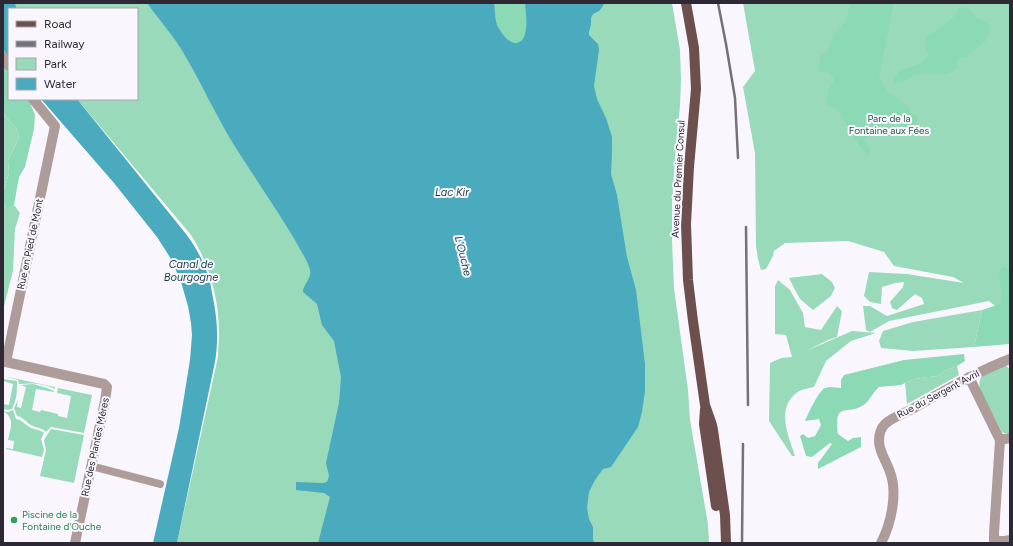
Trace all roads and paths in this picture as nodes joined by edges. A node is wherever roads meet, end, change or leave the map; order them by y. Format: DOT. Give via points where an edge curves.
graph roads {
  1 [pos="686,3"];
  2 [pos="34,100"];
  3 [pos="1010,359"];
  4 [pos="4,362"];
  5 [pos="969,378"];
  6 [pos="705,405"];
  7 [pos="704,424"];
  8 [pos="713,430"];
  9 [pos="1010,438"];
  10 [pos="1000,440"];
  11 [pos="92,466"];
  12 [pos="160,484"];
  13 [pos="1010,540"];
  14 [pos="994,542"];
  15 [pos="76,543"];
  16 [pos="722,543"];
  17 [pos="726,543"];
  18 [pos="881,543"];
  1 -- 6 [label="main road, Avenue du Premier Consul" via="694,48 696,89 686,240 688,280"];
  2 -- 4 [label="street, Rue en Pied de Mont" via="55,126"];
  3 -- 5 [label="street, Rue du Sergent Avril"];
  4 -- 11 [label="street, Rue des Plantes Mères" via="106,385 108,389"];
  5 -- 10 [label="street"];
  5 -- 18 [label="street, Rue du Sergent Avril" via="882,427 878,442 894,484 894,494"];
  6 -- 7 [label="main road, Avenue du Premier Consul"];
  6 -- 8 [label="main road, Avenue du Premier Consul"];
  7 -- 8 [label="main road"];
  7 -- 16 [label="main road, Avenue du Premier Consul"];
  8 -- 17 [label="main road, Avenue du Premier Consul" via="725,516"];
  9 -- 10 [label="street"];
  10 -- 14 [label="street"];
  11 -- 12 [label="street"];
  11 -- 15 [label="street, Rue des Plantes Mères"];
  13 -- 14 [label="street"];
}
